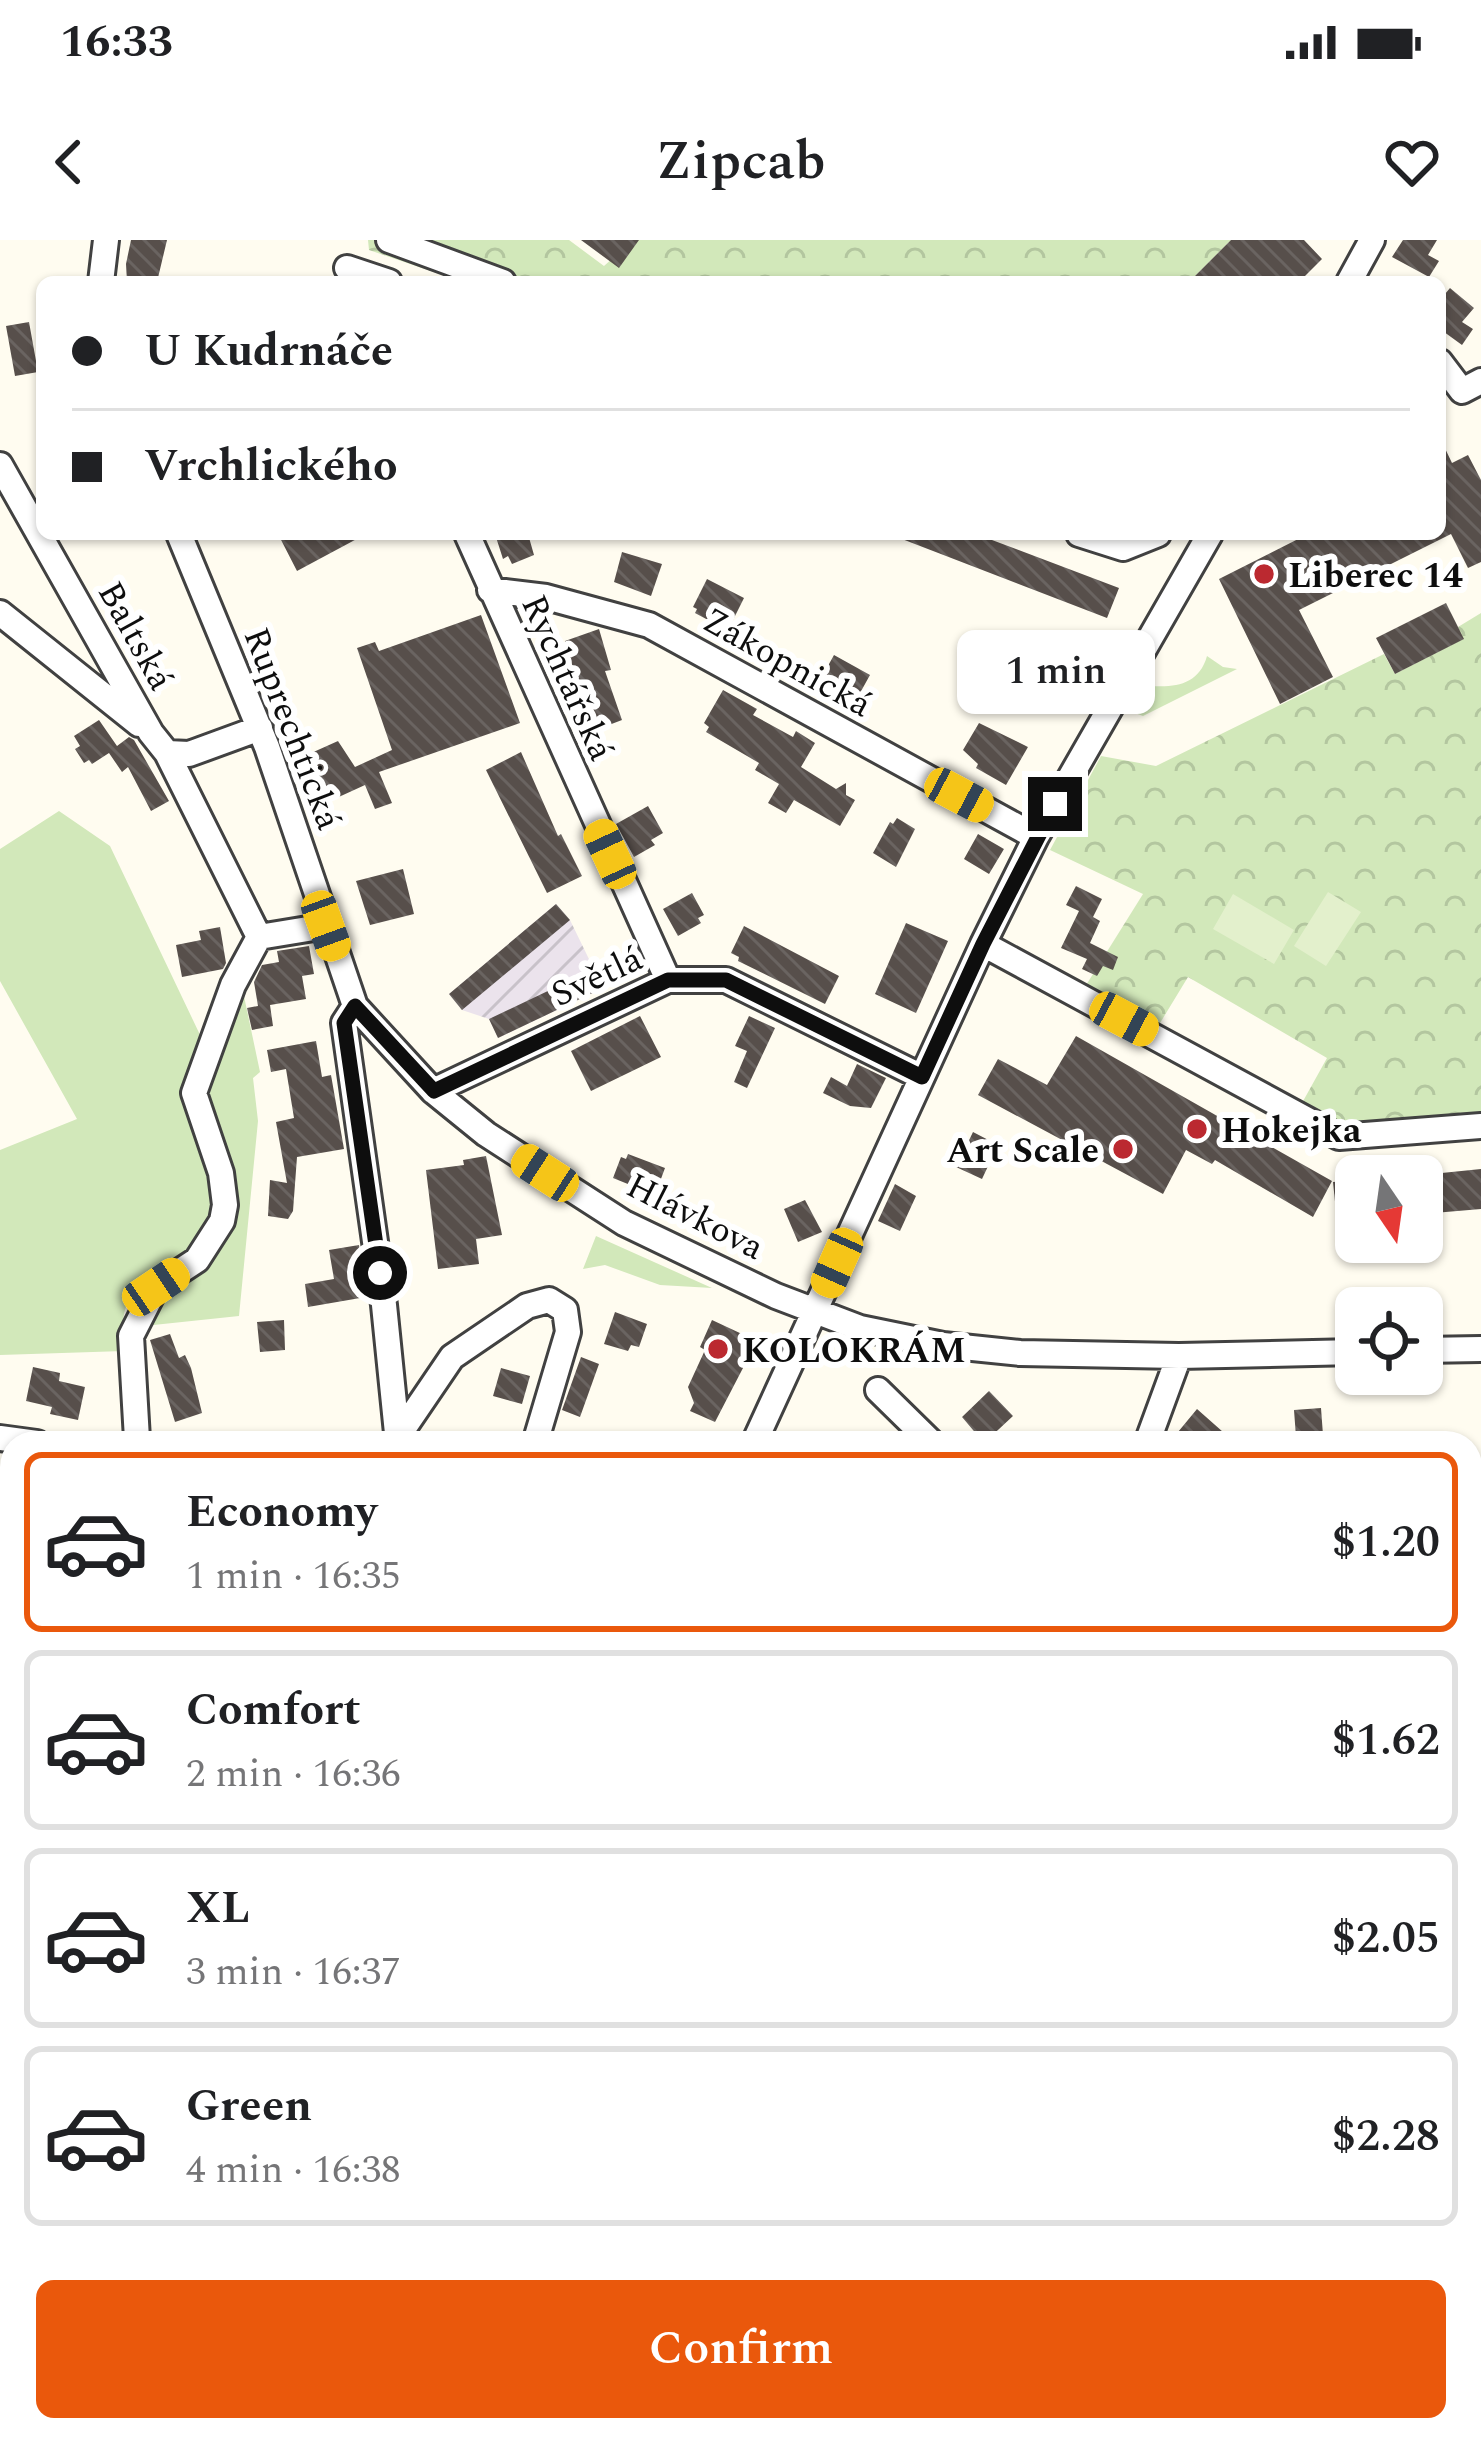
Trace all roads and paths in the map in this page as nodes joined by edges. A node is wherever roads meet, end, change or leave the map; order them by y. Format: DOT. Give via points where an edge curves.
graph roads {
  1 [pos="106,240"];
  2 [pos="346,240"];
  3 [pos="388,240"];
  4 [pos="1367,249"];
  5 [pos="351,275"];
  6 [pos="101,276"];
  7 [pos="487,276"];
  8 [pos="1352,276"];
  9 [pos="1446,366"];
  10 [pos="1472,386"];
  11 [pos="0,465"];
  12 [pos="36,529"];
  13 [pos="42,540"];
  14 [pos="182,540"];
  15 [pos="469,540"];
  16 [pos="1098,540"];
  17 [pos="1143,540"];
  18 [pos="1207,540"];
  19 [pos="490,590"];
  20 [pos="0,613"];
  21 [pos="260,728"];
  22 [pos="151,733"];
  23 [pos="167,753"];
  24 [pos="1036,837"];
  25 [pos="326,926"];
  26 [pos="259,937"];
  27 [pos="983,944"];
  28 [pos="668,980"];
  29 [pos="355,1006"];
  30 [pos="922,1077"];
  31 [pos="434,1091"];
  32 [pos="1481,1126"];
  33 [pos="816,1310"];
  34 [pos="1481,1349"];
  35 [pos="1443,1350"];
  36 [pos="1335,1353"];
  37 [pos="1179,1357"];
  38 [pos="878,1390"];
  39 [pos="137,1431"];
  40 [pos="398,1431"];
  41 [pos="404,1431"];
  42 [pos="539,1431"];
  43 [pos="760,1431"];
  44 [pos="920,1431"];
  45 [pos="1151,1431"];
  1 -- 6 [label="street"];
  2 -- 5 [label="street"];
  3 -- 7 [label="street"];
  4 -- 8 [label="street"];
  9 -- 10 [label="street"];
  11 -- 12 [label="street, Baltská"];
  13 -- 22 [label="street, Baltská"];
  14 -- 21 [label="street, Ruprechtická"];
  15 -- 19 [label="street, Rychtářská"];
  16 -- 17 [label="street" via="1123,548"];
  18 -- 24 [label="street"];
  19 -- 24 [label="street, Zákopnická" via="649,626"];
  19 -- 28 [label="street, Rychtářská"];
  20 -- 22 [label="street"];
  21 -- 23 [label="street" via="189,754"];
  21 -- 25 [label="street, Ruprechtická"];
  22 -- 23 [label="street, Baltská"];
  23 -- 26 [label="street, Baltská"];
  24 -- 27 [label="street"];
  25 -- 26 [label="street"];
  25 -- 29 [label="street, Ruprechtická"];
  26 -- 39 [label="street" via="194,1093 221,1173 222,1221 196,1260 156,1287 131,1336"];
  27 -- 30 [label="street"];
  27 -- 32 [label="street" via="1339,1137"];
  28 -- 30 [label="street, Světlá" via="726,980"];
  28 -- 31 [label="street, Světlá"];
  29 -- 31 [label="street, Hlávkova"];
  29 -- 40 [label="street, Ruprechtická" via="344,1023"];
  30 -- 33 [label="street"];
  31 -- 33 [label="street, Hlávkova" via="624,1223"];
  33 -- 37 [label="street, Hlávkova" via="943,1345"];
  33 -- 43 [label="street"];
  34 -- 35 [label="street"];
  36 -- 37 [label="street, Hlávkova"];
  37 -- 45 [label="street"];
  38 -- 44 [label="street"];
  41 -- 42 [label="street" via="452,1357 549,1300 565,1310 568,1332"];
}
